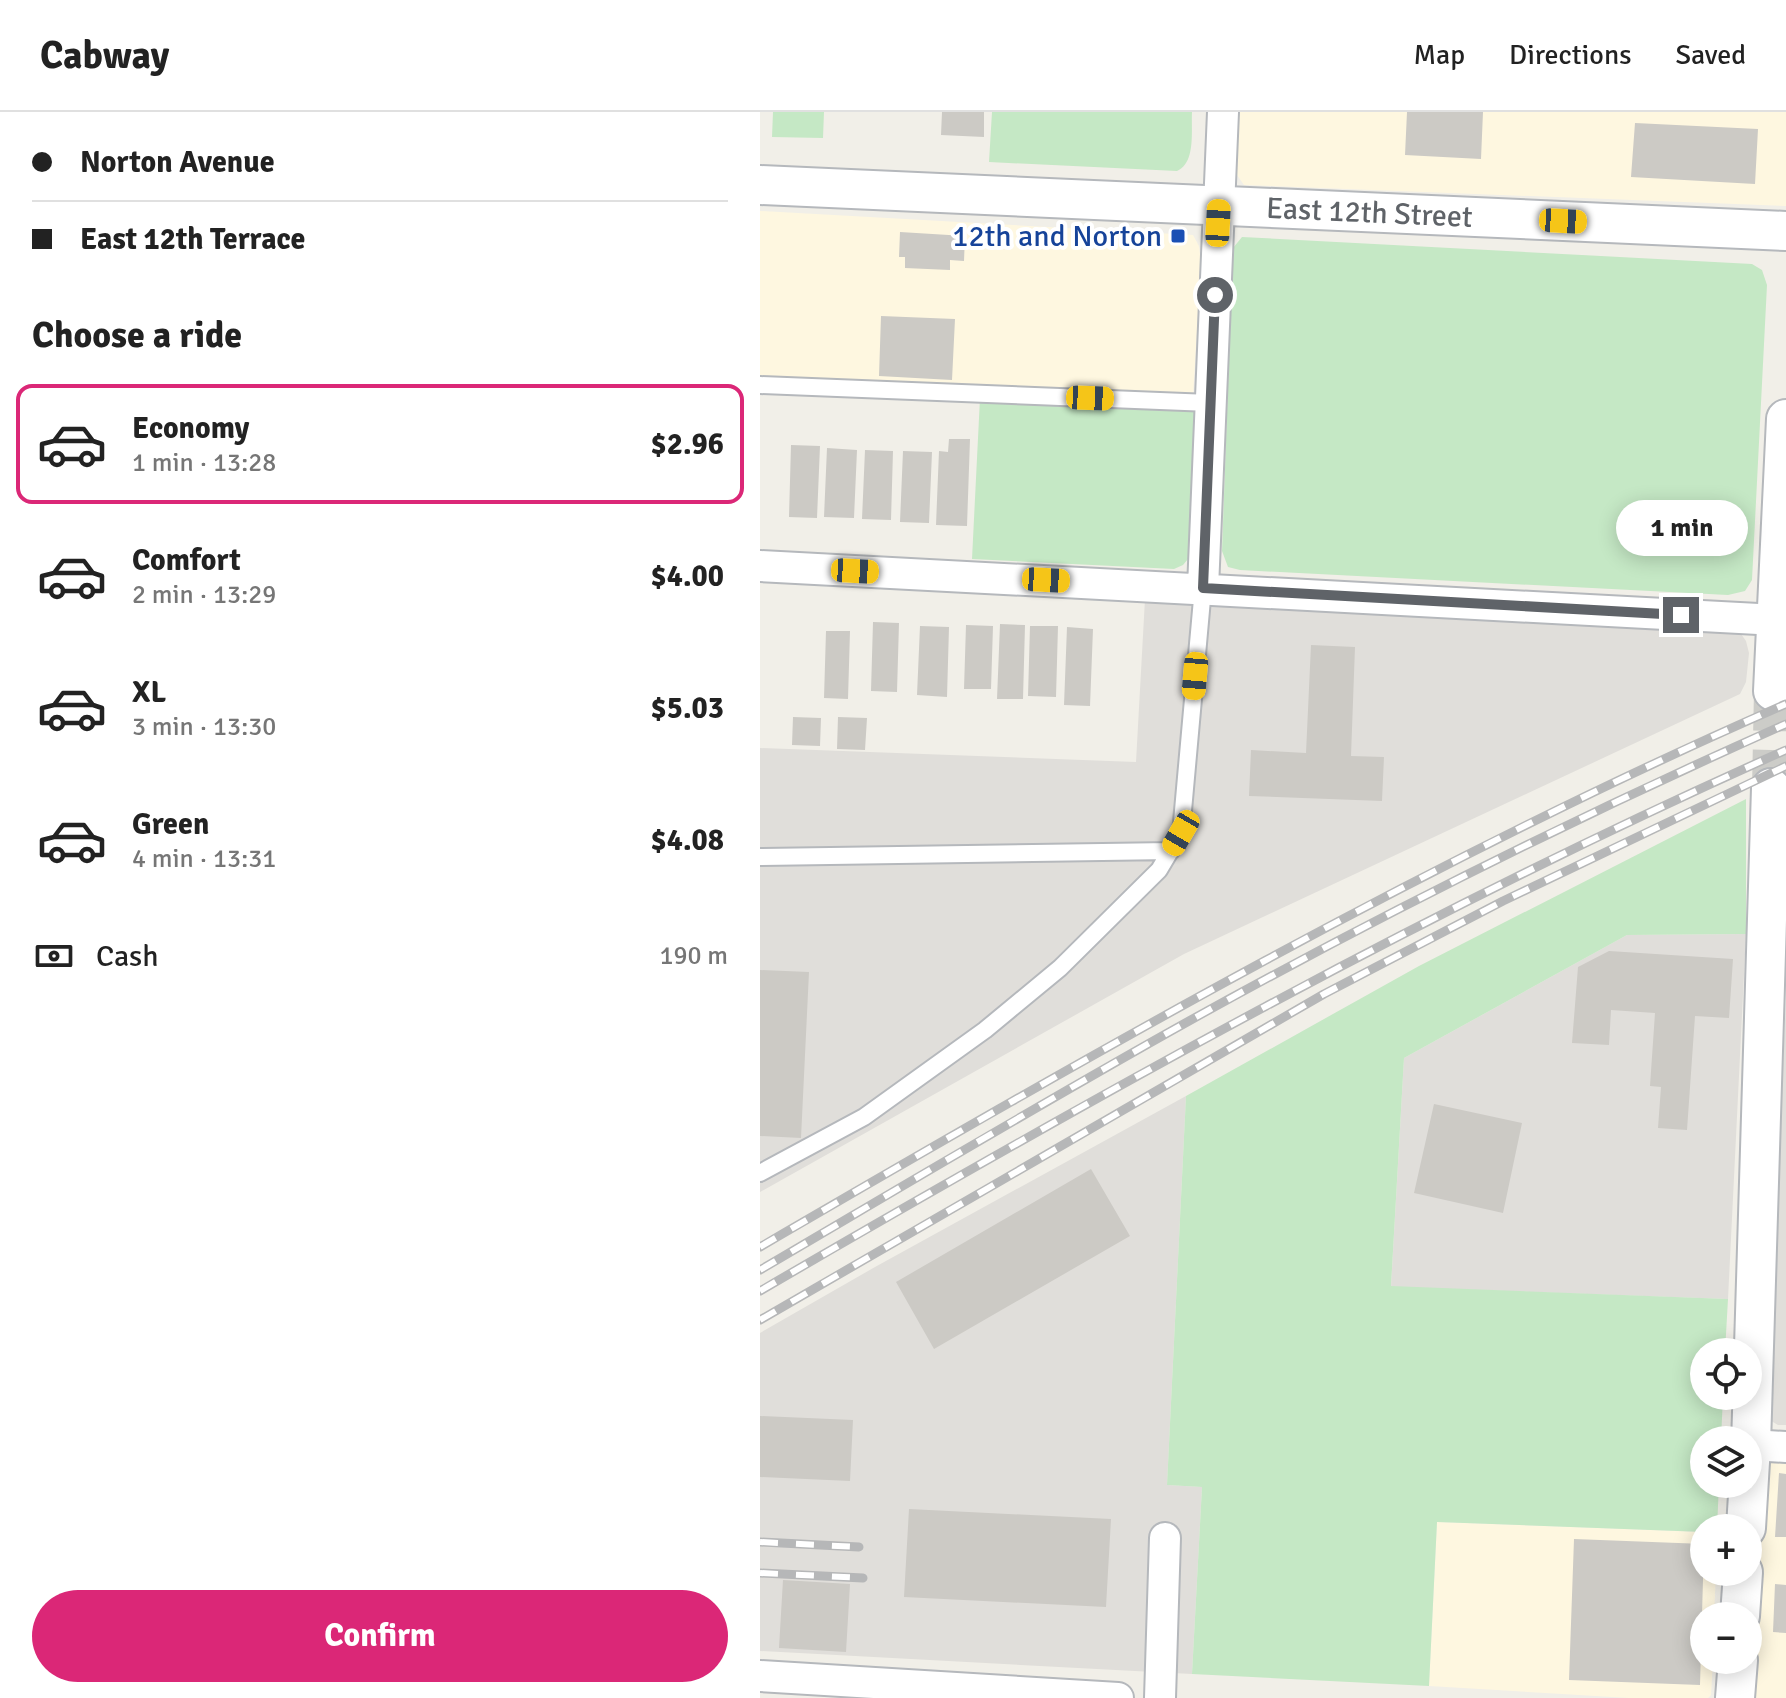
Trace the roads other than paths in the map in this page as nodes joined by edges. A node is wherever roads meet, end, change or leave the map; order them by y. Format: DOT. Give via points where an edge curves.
graph roads {
  1 [pos="1223,112"];
  2 [pos="760,185"];
  3 [pos="1219,205"];
  4 [pos="1786,231"];
  5 [pos="760,385"];
  6 [pos="1210,403"];
  7 [pos="1786,419"];
  8 [pos="760,566"];
  9 [pos="1203,588"];
  10 [pos="1777,620"];
  11 [pos="1773,691"];
  12 [pos="1771,788"];
  13 [pos="1777,843"];
  14 [pos="1171,851"];
  15 [pos="760,857"];
  16 [pos="760,1173"];
  17 [pos="1768,1446"];
  18 [pos="1750,1514"];
  19 [pos="1165,1538"];
  20 [pos="1737,1674"];
  21 [pos="760,1676"];
  22 [pos="1118,1698"];
  23 [pos="1160,1698"];
  24 [pos="1735,1698"];
  1 -- 3 [label="street"];
  2 -- 3 [label="street, East 12th Street"];
  3 -- 4 [label="street, East 12th Street"];
  3 -- 6 [label="street"];
  5 -- 6 [label="lane"];
  6 -- 9 [label="street"];
  7 -- 10 [label="street"];
  8 -- 9 [label="street"];
  9 -- 10 [label="street"];
  9 -- 14 [label="lane" via="1181,833"];
  10 -- 11 [label="street"];
  12 -- 13 [label="street"];
  13 -- 17 [label="street"];
  14 -- 15 [label="lane"];
  14 -- 16 [label="lane" via="1159,870 1060,968 985,1030 864,1117"];
  17 -- 18 [label="street"];
  19 -- 23 [label="street"];
  20 -- 24 [label="street"];
  21 -- 22 [label="street"];
}
